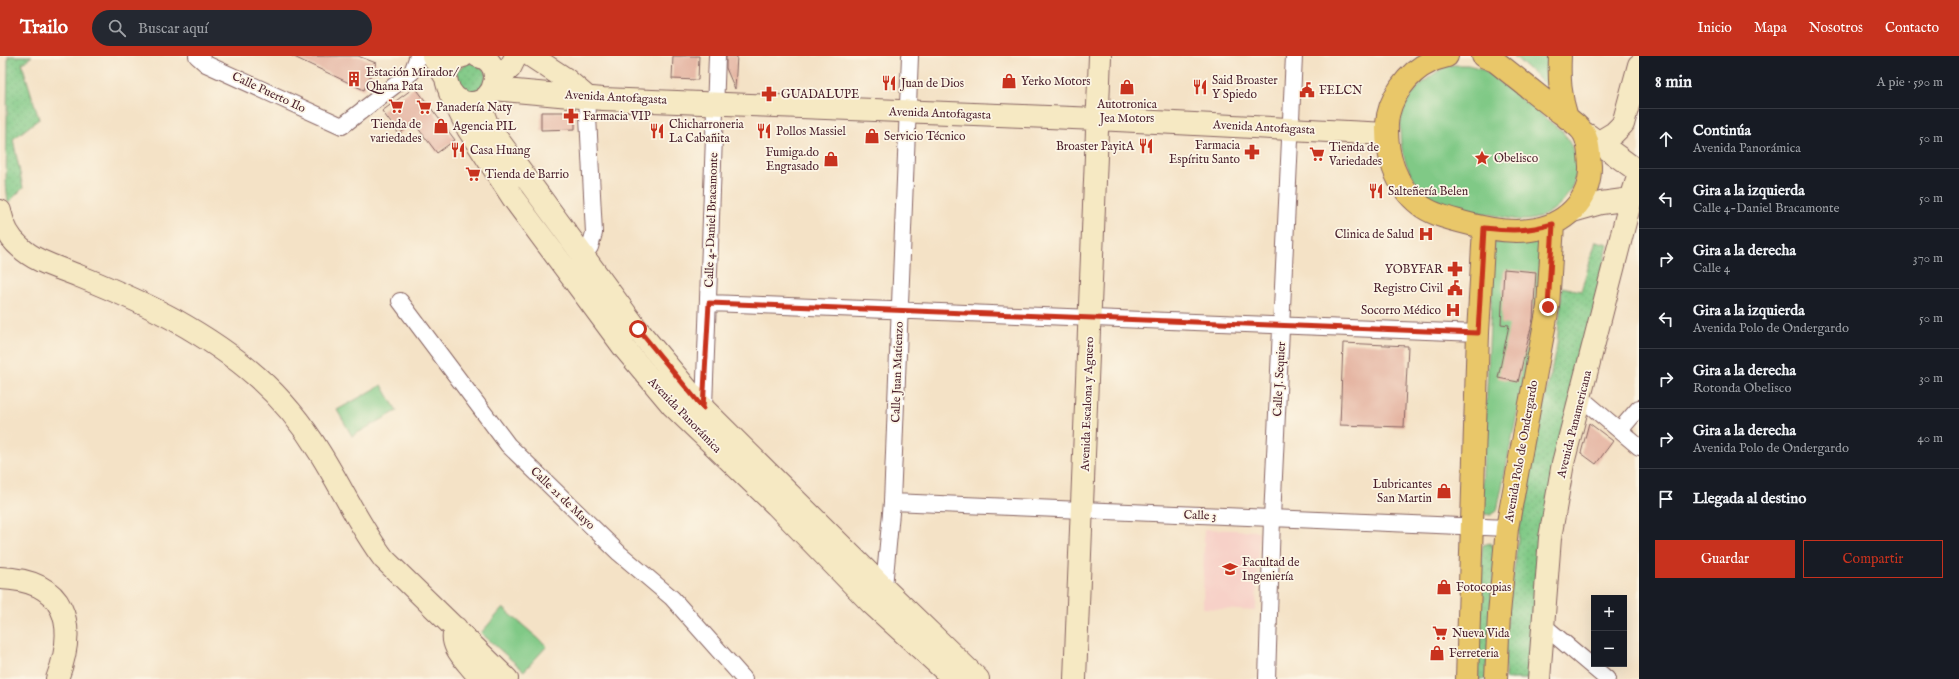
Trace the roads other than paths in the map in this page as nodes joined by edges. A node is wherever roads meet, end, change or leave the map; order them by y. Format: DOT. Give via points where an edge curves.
graph roads {
  1 [pos="198,56"];
  2 [pos="418,56"];
  3 [pos="433,56"];
  4 [pos="471,56"];
  5 [pos="516,56"];
  6 [pos="531,56"];
  7 [pos="717,56"];
  8 [pos="910,56"];
  9 [pos="1100,56"];
  10 [pos="1294,56"];
  11 [pos="1447,56"];
  12 [pos="1483,56"];
  13 [pos="1560,56"];
  14 [pos="1639,64"];
  15 [pos="448,85"];
  16 [pos="489,91"];
  17 [pos="587,97"];
  18 [pos="715,102"];
  19 [pos="908,112"];
  20 [pos="1567,118"];
  21 [pos="1097,119"];
  22 [pos="1291,129"];
  23 [pos="1387,134"];
  24 [pos="1591,137"];
  25 [pos="1639,173"];
  26 [pos="1635,199"];
  27 [pos="0,211"];
  28 [pos="1573,211"];
  29 [pos="1553,224"];
  30 [pos="1484,228"];
  31 [pos="583,254"];
  32 [pos="400,301"];
  33 [pos="709,303"];
  34 [pos="619,304"];
  35 [pos="900,311"];
  36 [pos="602,318"];
  37 [pos="1090,318"];
  38 [pos="1282,326"];
  39 [pos="1478,333"];
  40 [pos="1580,397"];
  41 [pos="1639,408"];
  42 [pos="697,416"];
  43 [pos="1620,430"];
  44 [pos="1639,447"];
  45 [pos="892,502"];
  46 [pos="1083,510"];
  47 [pos="1272,518"];
  48 [pos="1473,527"];
  49 [pos="1507,528"];
  50 [pos="0,578"];
  51 [pos="878,596"];
  52 [pos="1543,625"];
  53 [pos="456,628"];
  54 [pos="57,679"];
  55 [pos="480,679"];
  56 [pos="507,679"];
  57 [pos="744,679"];
  58 [pos="954,679"];
  59 [pos="978,679"];
  60 [pos="1075,679"];
  61 [pos="1267,679"];
  62 [pos="1467,679"];
  63 [pos="1496,679"];
  64 [pos="1539,679"];
  65 [pos="1607,679"];
  1 -- 2 [label="street, Calle Puerto Ilo" via="206,64 342,126 412,72"];
  3 -- 15 [label="street, Avenida Panorámica"];
  4 -- 15 [label="street" via="453,62"];
  4 -- 16 [label="street" via="493,67"];
  5 -- 16 [label="street" via="510,68"];
  6 -- 17 [label="street" via="566,79"];
  7 -- 18 [label="street, Calle 4-Daniel Bracamonte"];
  8 -- 19 [label="street, Calle Juan Matienzo"];
  9 -- 21 [label="street, Avenida Escalona y Aguero"];
  10 -- 22 [label="street, Calle J. Sequier"];
  11 -- 23 [label="main road" via="1429,62 1408,78 1395,96 1387,118"];
  12 -- 20 [label="main road" via="1495,61"];
  13 -- 20 [label="main road" via="1559,85"];
  14 -- 24 [label="street" via="1622,124 1614,133"];
  15 -- 16 [label="street" via="463,102"];
  15 -- 36 [label="street, Avenida Panorámica" via="468,128 513,198"];
  16 -- 17 [label="street, Avenida Antofagasta"];
  16 -- 31 [label="street, Avenida Panorámica" via="486,122"];
  17 -- 18 [label="street, Avenida Antofagasta"];
  17 -- 31 [label="street" via="594,233 590,247"];
  18 -- 19 [label="street, Avenida Antofagasta"];
  18 -- 33 [label="street, Calle 4-Daniel Bracamonte"];
  19 -- 21 [label="street, Avenida Antofagasta"];
  19 -- 35 [label="street, Calle Juan Matienzo"];
  20 -- 24 [label="main road"];
  21 -- 22 [label="street, Avenida Antofagasta"];
  21 -- 37 [label="street, Avenida Escalona y Aguero"];
  22 -- 23 [label="street, Avenida Antofagasta"];
  22 -- 38 [label="street, Calle J. Sequier"];
  23 -- 30 [label="main road" via="1388,152 1393,166 1403,187 1420,205 1442,217"];
  24 -- 25 [label="street"];
  24 -- 28 [label="main road" via="1590,176 1584,196"];
  25 -- 26 [label="street, Avenida Panamericana"];
  26 -- 28 [label="street" via="1601,202"];
  26 -- 40 [label="street, Avenida Panamericana"];
  27 -- 53 [label="street" via="4,226 20,248 175,320 246,366 267,384 288,406 320,451 368,539 384,559"];
  28 -- 29 [label="main road"];
  29 -- 30 [label="main road" via="1531,230"];
  29 -- 49 [label="main road, Avenida Polo de Ondergardo" via="1548,307"];
  30 -- 39 [label="main road"];
  31 -- 34 [label="street, Avenida Panorámica"];
  32 -- 57 [label="street, Calle 21 de Mayo" via="508,445 619,553 672,598"];
  33 -- 35 [label="street"];
  33 -- 42 [label="street, Calle 4-Daniel Bracamonte"];
  34 -- 36 [label="street"];
  34 -- 42 [label="street, Avenida Panorámica" via="676,377"];
  35 -- 37 [label="street"];
  35 -- 45 [label="street, Calle Juan Matienzo"];
  36 -- 42 [label="street, Avenida Panorámica" via="625,349"];
  37 -- 38 [label="street"];
  37 -- 46 [label="street, Avenida Escalona y Aguero"];
  38 -- 39 [label="street"];
  38 -- 47 [label="street, Calle J. Sequier"];
  39 -- 48 [label="main road"];
  40 -- 43 [label="street"];
  40 -- 52 [label="street, Avenida Panamericana" via="1563,463 1550,538"];
  41 -- 43 [label="street"];
  42 -- 51 [label="street, Avenida Panorámica"];
  43 -- 44 [label="street"];
  45 -- 46 [label="street, Calle 3"];
  45 -- 51 [label="street, Calle Juan Matienzo"];
  46 -- 47 [label="street, Calle 3"];
  46 -- 60 [label="street, Avenida Escalona y Aguero"];
  47 -- 48 [label="street, Calle 3"];
  47 -- 61 [label="street, Calle J. Sequier"];
  48 -- 49 [label="street, Calle 3"];
  48 -- 62 [label="main road"];
  49 -- 63 [label="main road, Avenida Polo de Ondergardo"];
  50 -- 54 [label="street" via="22,580 37,587 53,596 63,610 68,641"];
  51 -- 58 [label="street, Avenida Panorámica"];
  51 -- 59 [label="street, Avenida Panorámica"];
  52 -- 64 [label="street, Avenida Panamericana"];
  52 -- 65 [label="street"];
  53 -- 55 [label="street" via="454,637 461,656"];
  53 -- 56 [label="street"];
}
